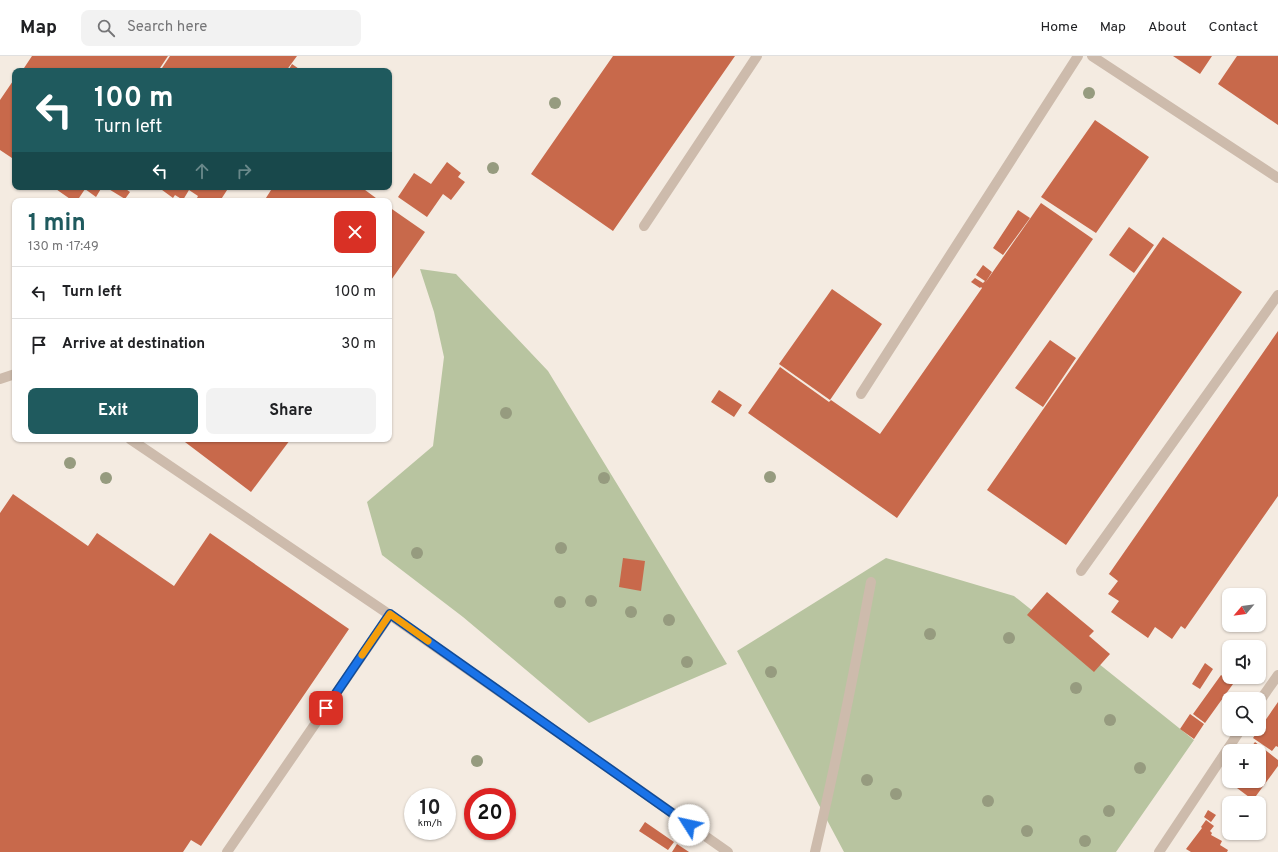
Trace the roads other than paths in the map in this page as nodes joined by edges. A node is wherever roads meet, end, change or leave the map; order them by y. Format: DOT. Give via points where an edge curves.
graph roads {
  1 [pos="757,56"];
  2 [pos="1078,56"];
  3 [pos="1092,56"];
  4 [pos="1278,178"];
  5 [pos="644,226"];
  6 [pos="1278,295"];
  7 [pos="12,375"];
  8 [pos="0,379"];
  9 [pos="861,394"];
  10 [pos="134,442"];
  11 [pos="1081,571"];
  12 [pos="871,582"];
  13 [pos="390,614"];
  14 [pos="1278,675"];
  15 [pos="1266,692"];
  16 [pos="1236,736"];
  17 [pos="227,852"];
  18 [pos="728,852"];
  19 [pos="815,852"];
  20 [pos="1159,852"];
  1 -- 5 [label="street"];
  2 -- 9 [label="street"];
  3 -- 4 [label="street"];
  6 -- 11 [label="street"];
  7 -- 8 [label="street"];
  10 -- 13 [label="street"];
  12 -- 19 [label="street" via="832,780"];
  13 -- 17 [label="street"];
  13 -- 18 [label="street"];
  14 -- 15 [label="street"];
  16 -- 20 [label="street"];
}
